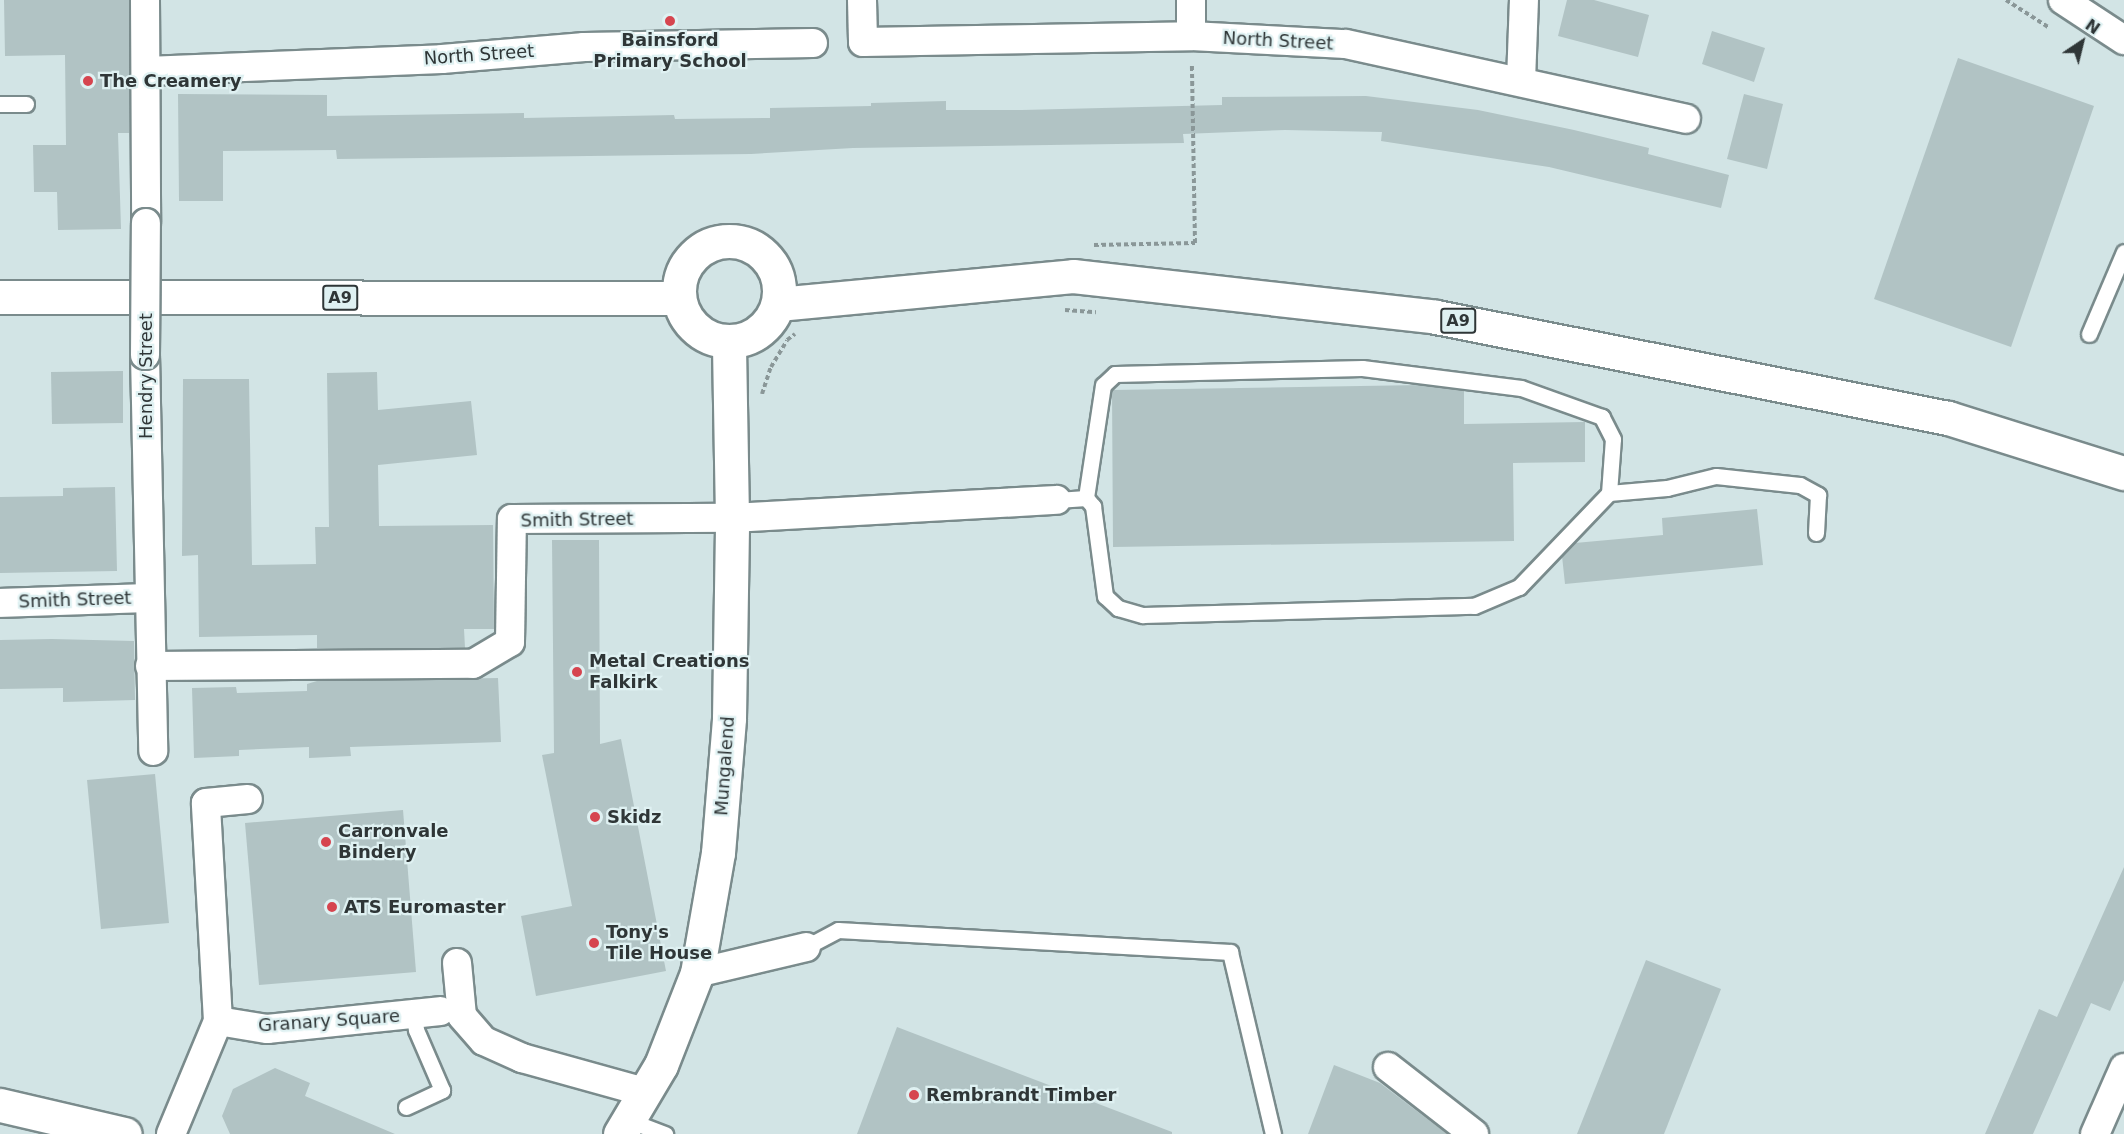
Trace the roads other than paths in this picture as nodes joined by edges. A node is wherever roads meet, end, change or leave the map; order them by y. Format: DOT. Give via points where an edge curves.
graph roads {
  1 [pos="145,0"];
  2 [pos="862,0"];
  3 [pos="1191,0"];
  4 [pos="1524,0"];
  5 [pos="2063,0"];
  6 [pos="1191,36"];
  7 [pos="2124,39"];
  8 [pos="813,43"];
  9 [pos="146,71"];
  10 [pos="1521,81"];
  11 [pos="0,104"];
  12 [pos="26,104"];
  13 [pos="1686,119"];
  14 [pos="2124,252"];
  15 [pos="0,297"];
  16 [pos="679,298"];
  17 [pos="778,304"];
  18 [pos="2089,334"];
  19 [pos="729,342"];
  20 [pos="2124,473"];
  21 [pos="1609,493"];
  22 [pos="1086,498"];
  23 [pos="1057,500"];
  24 [pos="732,518"];
  25 [pos="1816,532"];
  26 [pos="149,598"];
  27 [pos="0,603"];
  28 [pos="150,666"];
  29 [pos="153,751"];
  30 [pos="248,800"];
  31 [pos="806,947"];
  32 [pos="457,963"];
  33 [pos="697,973"];
  34 [pos="427,1013"];
  35 [pos="219,1021"];
  36 [pos="1388,1066"];
  37 [pos="2124,1068"];
  38 [pos="645,1092"];
  39 [pos="0,1105"];
  40 [pos="406,1107"];
  41 [pos="624,1127"];
  42 [pos="125,1134"];
  43 [pos="171,1134"];
  44 [pos="665,1134"];
  45 [pos="1273,1134"];
  46 [pos="1474,1134"];
  47 [pos="2095,1134"];
  1 -- 9 [label="street, Hendry Street"];
  2 -- 6 [label="street, North Street" via="863,42"];
  3 -- 6 [label="street"];
  4 -- 10 [label="street"];
  5 -- 7 [label="street"];
  6 -- 10 [label="street, North Street" via="1346,44"];
  8 -- 9 [label="street, North Street" via="585,47 442,59"];
  9 -- 26 [label="street, Hendry Street, bridge"];
  10 -- 13 [label="street, North Street"];
  11 -- 12 [label="lane"];
  14 -- 18 [label="lane"];
  15 -- 16 [label="main road, A9"];
  16 -- 17 [label="main road" via="687,264 707,247 732,241 750,244 775,269"];
  16 -- 19 [label="main road" via="696,329"];
  17 -- 19 [label="main road" via="760,331"];
  17 -- 20 [label="main road, A9" via="1073,276 1436,317 1948,418"];
  19 -- 24 [label="main road, Mungalend"];
  21 -- 22 [label="lane" via="1519,587 1474,606 1143,615 1118,608 1106,596 1101,544 1093,506"];
  21 -- 22 [label="lane" via="1613,439 1602,417 1521,388 1362,369 1115,374 1103,385"];
  21 -- 25 [label="lane" via="1667,489 1716,476 1800,485 1818,495"];
  22 -- 23 [label="lane"];
  23 -- 24 [label="street, Smith Street"];
  24 -- 28 [label="street, Smith Street" via="512,519 510,642 473,664"];
  24 -- 33 [label="main road, Mungalend" via="729,718 718,853"];
  26 -- 27 [label="street, Smith Street"];
  26 -- 28 [label="street, Hendry Street"];
  28 -- 29 [label="street, Hendry Street"];
  30 -- 35 [label="street" via="206,803"];
  31 -- 33 [label="street"];
  31 -- 45 [label="lane" via="838,930 1230,952"];
  32 -- 38 [label="street" via="462,1016 484,1041 522,1058"];
  33 -- 38 [label="main road, Mungalend" via="661,1065"];
  34 -- 35 [label="street, Granary Square" via="267,1029"];
  34 -- 40 [label="lane" via="416,1030 442,1090"];
  35 -- 43 [label="street"];
  36 -- 46 [label="street"];
  37 -- 47 [label="street"];
  38 -- 41 [label="main road, Mungalend"];
  39 -- 42 [label="main road"];
  41 -- 44 [label="lane"];
}
